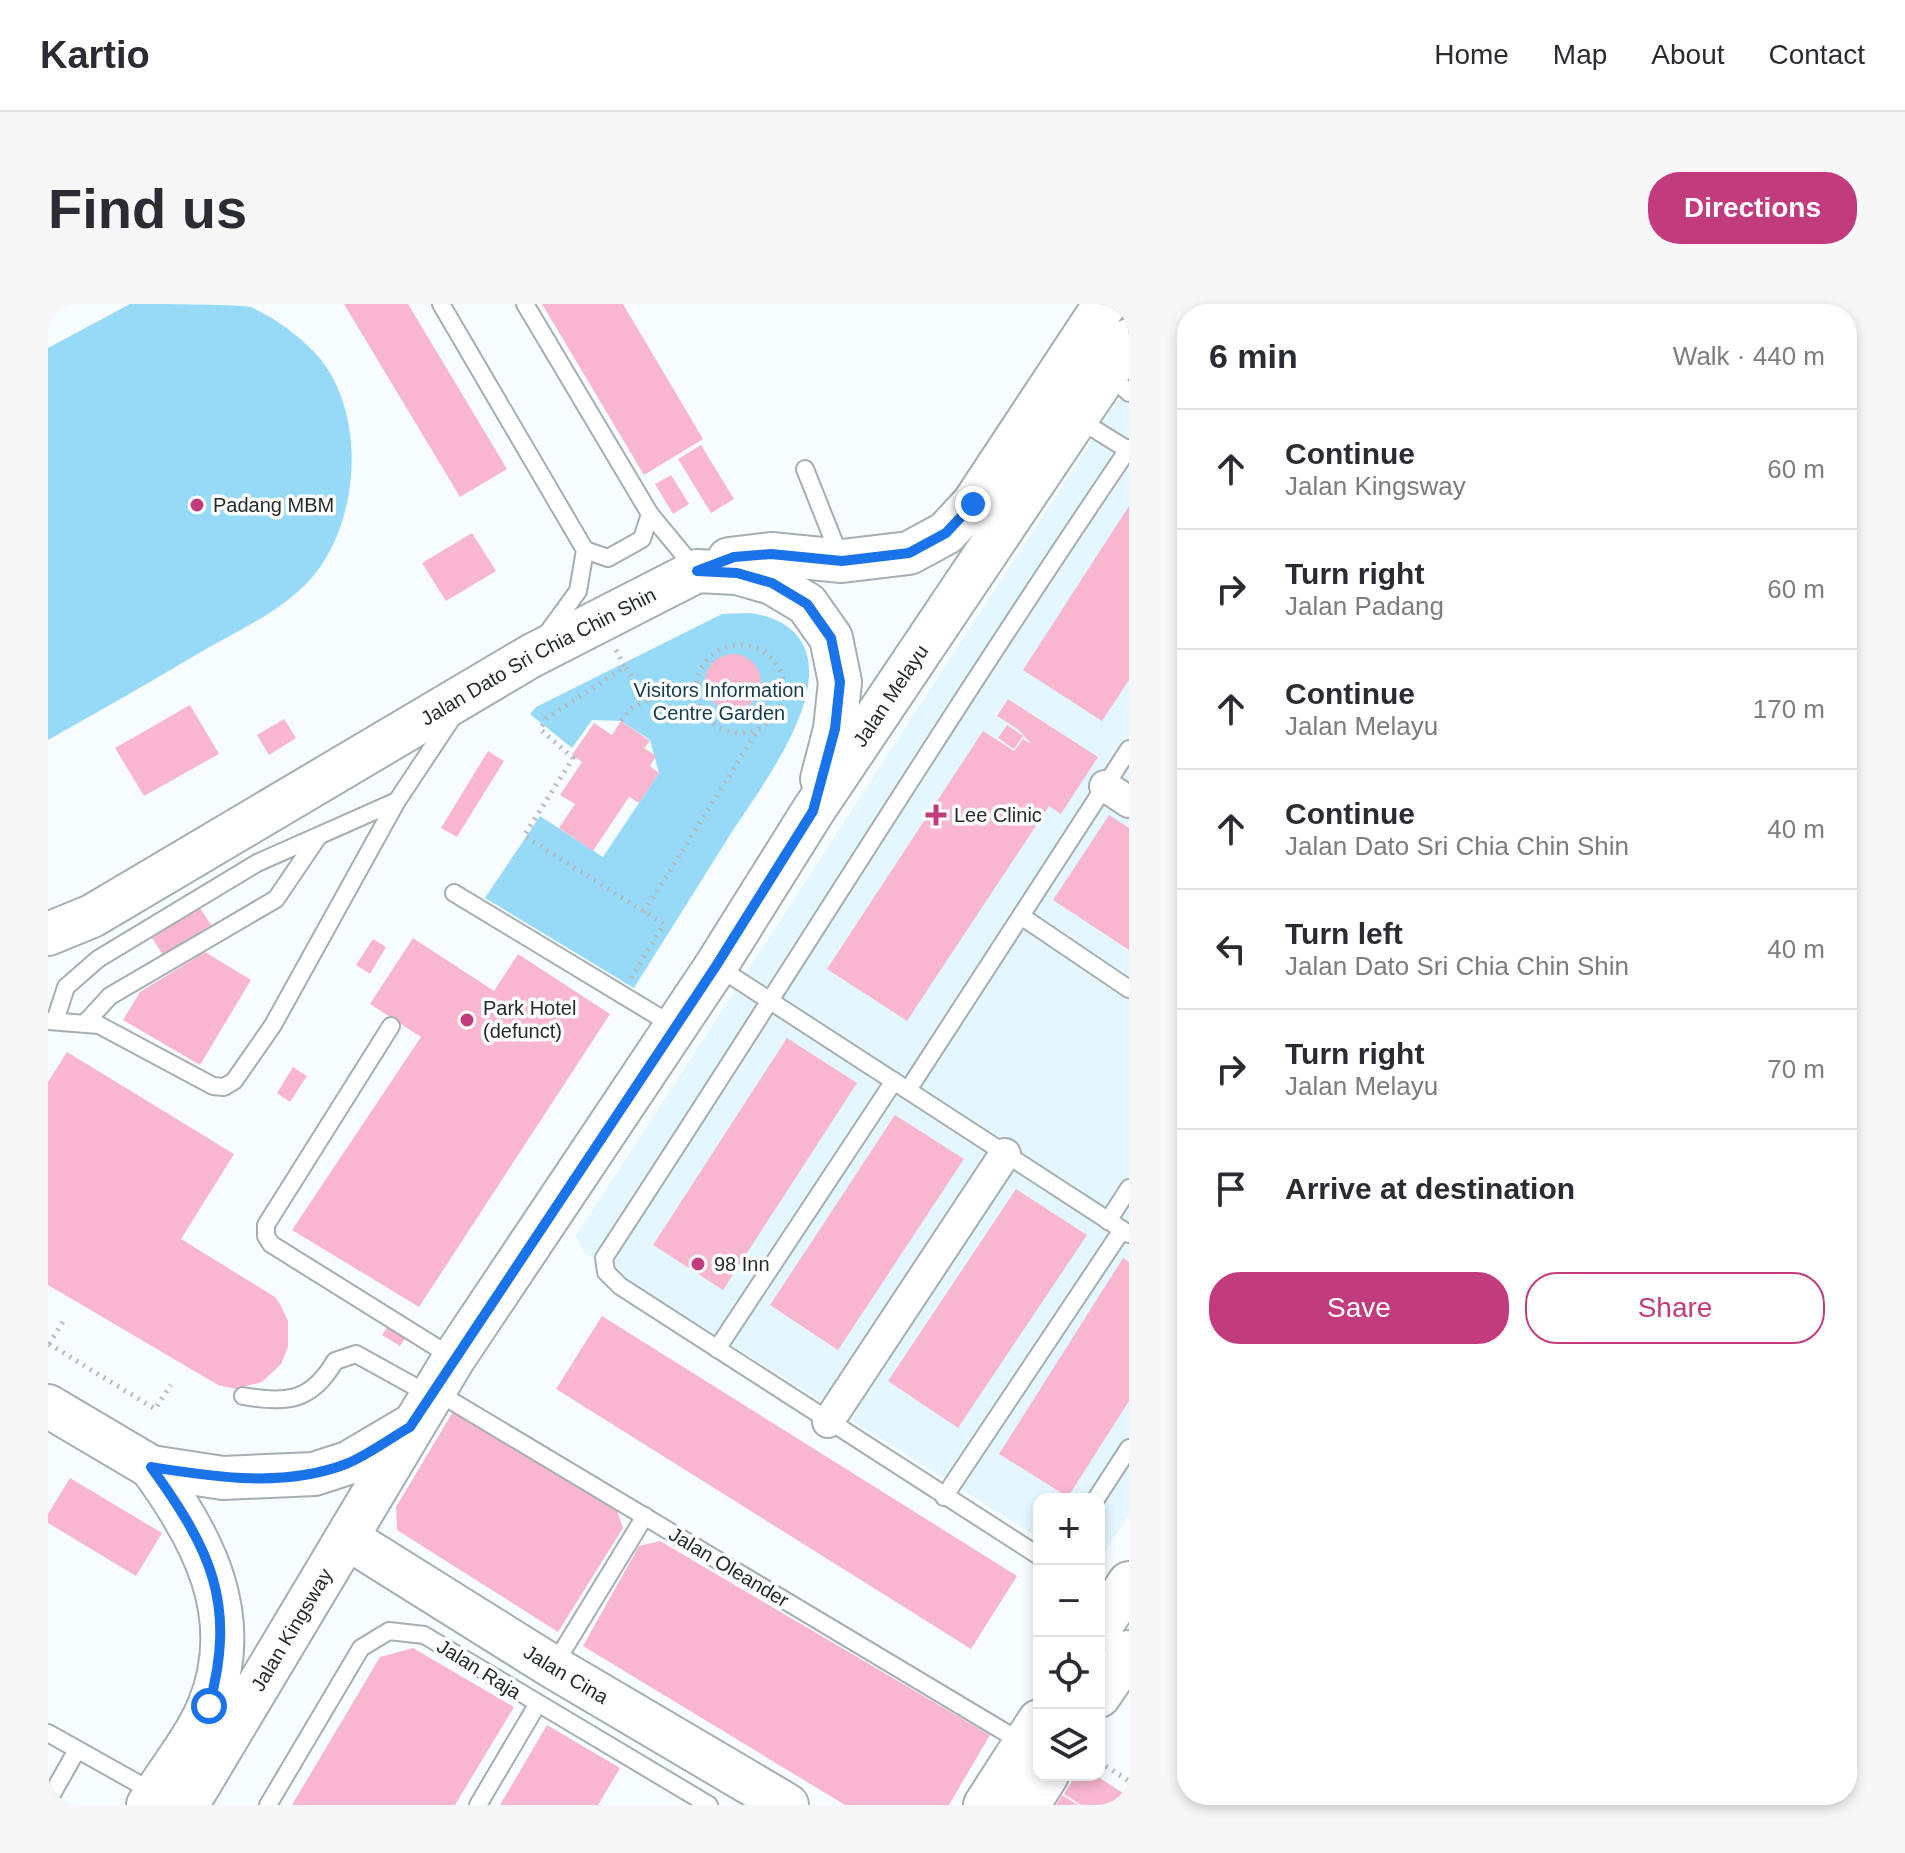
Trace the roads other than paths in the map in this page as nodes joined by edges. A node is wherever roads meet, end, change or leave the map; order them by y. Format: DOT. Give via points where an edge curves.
graph roads {
  1 [pos="441,304"];
  2 [pos="525,304"];
  3 [pos="1105,304"];
  4 [pos="1122,369"];
  5 [pos="1078,419"];
  6 [pos="1128,449"];
  7 [pos="805,469"];
  8 [pos="650,514"];
  9 [pos="585,550"];
  10 [pos="842,561"];
  11 [pos="697,571"];
  12 [pos="531,656"];
  13 [pos="468,694"];
  14 [pos="1129,749"];
  15 [pos="1117,794"];
  16 [pos="397,801"];
  17 [pos="813,811"];
  18 [pos="318,836"];
  19 [pos="454,893"];
  20 [pos="92,916"];
  21 [pos="1021,916"];
  22 [pos="48,934"];
  23 [pos="48,959"];
  24 [pos="716,966"];
  25 [pos="1129,989"];
  26 [pos="772,1002"];
  27 [pos="52,1021"];
  28 [pos="86,1022"];
  29 [pos="391,1026"];
  30 [pos="676,1027"];
  31 [pos="901,1085"];
  32 [pos="1005,1154"];
  33 [pos="1129,1188"];
  34 [pos="1120,1228"];
  35 [pos="717,1349"];
  36 [pos="432,1392"];
  37 [pos="243,1396"];
  38 [pos="48,1406"];
  39 [pos="828,1422"];
  40 [pos="1129,1448"];
  41 [pos="151,1467"];
  42 [pos="1100,1493"];
  43 [pos="944,1497"];
  44 [pos="645,1516"];
  45 [pos="347,1538"];
  46 [pos="1033,1552"];
  47 [pos="1129,1652"];
  48 [pos="553,1667"];
  49 [pos="1105,1687"];
  50 [pos="537,1705"];
  51 [pos="48,1733"];
  52 [pos="1033,1744"];
  53 [pos="77,1750"];
  54 [pos="1033,1751"];
  55 [pos="698,1753"];
  56 [pos="1033,1772"];
  57 [pos="654,1773"];
  58 [pos="48,1801"];
  59 [pos="164,1801"];
  60 [pos="773,1801"];
  61 [pos="268,1805"];
  62 [pos="478,1805"];
  63 [pos="709,1805"];
  64 [pos="985,1805"];
  65 [pos="1028,1805"];
  1 -- 9 [label="lane"];
  2 -- 8 [label="lane"];
  3 -- 10 [label="main road" via="973,504 946,533 909,553"];
  4 -- 5 [label="main road, Jalan Melayu"];
  5 -- 6 [label="lane"];
  5 -- 17 [label="main road, Jalan Melayu"];
  6 -- 26 [label="lane"];
  7 -- 10 [label="lane"];
  8 -- 9 [label="lane" via="642,539 608,558"];
  8 -- 11 [label="lane"];
  9 -- 12 [label="lane" via="578,591"];
  10 -- 11 [label="main road" via="771,554 734,557"];
  11 -- 12 [label="main road, Jalan Dato Sri Chia Chin Shin"];
  11 -- 17 [label="main road, Jalan Dato Sri Chia Chin Shin" via="737,573 772,583 807,604 831,638 840,682 835,729"];
  12 -- 13 [label="main road, Jalan Dato Sri Chia Chin Shin"];
  13 -- 16 [label="lane"];
  13 -- 20 [label="main road, Jalan Dato Sri Chia Chin Shin"];
  14 -- 15 [label="lane"];
  15 -- 21 [label="lane"];
  16 -- 18 [label="lane"];
  16 -- 28 [label="lane" via="303,974 234,1081 213,1086"];
  17 -- 24 [label="main road, Jalan Melayu"];
  18 -- 27 [label="lane" via="257,863 98,959 66,987"];
  18 -- 28 [label="lane" via="276,899 110,996"];
  19 -- 30 [label="lane"];
  20 -- 22 [label="main road, Jalan Dato Sri Chia Chin Shin"];
  20 -- 23 [label="main road, Jalan Dato Sri Chia Chin Shin"];
  21 -- 25 [label="lane"];
  21 -- 31 [label="lane"];
  24 -- 26 [label="lane"];
  24 -- 30 [label="main road, Jalan Melayu"];
  26 -- 31 [label="lane"];
  26 -- 35 [label="lane" via="604,1258 606,1272 620,1286"];
  27 -- 28 [label="lane"];
  29 -- 36 [label="lane" via="266,1225 266,1236"];
  30 -- 36 [label="main road, Jalan Melayu"];
  31 -- 32 [label="lane"];
  31 -- 35 [label="lane"];
  32 -- 34 [label="lane"];
  32 -- 39 [label="street"];
  33 -- 34 [label="lane"];
  34 -- 43 [label="lane"];
  35 -- 39 [label="lane"];
  36 -- 37 [label="lane" via="356,1354 335,1361 321,1384 294,1398"];
  36 -- 41 [label="main road" via="348,1463 314,1474 223,1478"];
  36 -- 44 [label="lane, Jalan Oleander"];
  36 -- 45 [label="main road, Jalan Melayu"];
  38 -- 41 [label="main road"];
  39 -- 43 [label="lane"];
  40 -- 42 [label="lane"];
  41 -- 59 [label="main road, Jalan Kingsway" via="186,1515 212,1570 223,1633 209,1706"];
  43 -- 46 [label="lane"];
  44 -- 48 [label="lane"];
  44 -- 52 [label="lane, Jalan Oleander"];
  45 -- 48 [label="main road, Jalan Cina"];
  45 -- 59 [label="main road, Jalan Kingsway"];
  47 -- 49 [label="main road"];
  48 -- 55 [label="main road, Jalan Cina"];
  50 -- 57 [label="lane, Jalan Raja"];
  50 -- 61 [label="lane, Jalan Raja" via="424,1635 389,1631 361,1648"];
  50 -- 62 [label="lane"];
  51 -- 53 [label="lane"];
  53 -- 58 [label="lane"];
  53 -- 59 [label="lane"];
  54 -- 64 [label="main road"];
  55 -- 57 [label="lane"];
  55 -- 60 [label="main road, Jalan Cina"];
  56 -- 65 [label="main road"];
  57 -- 63 [label="lane, Jalan Raja"];
}
